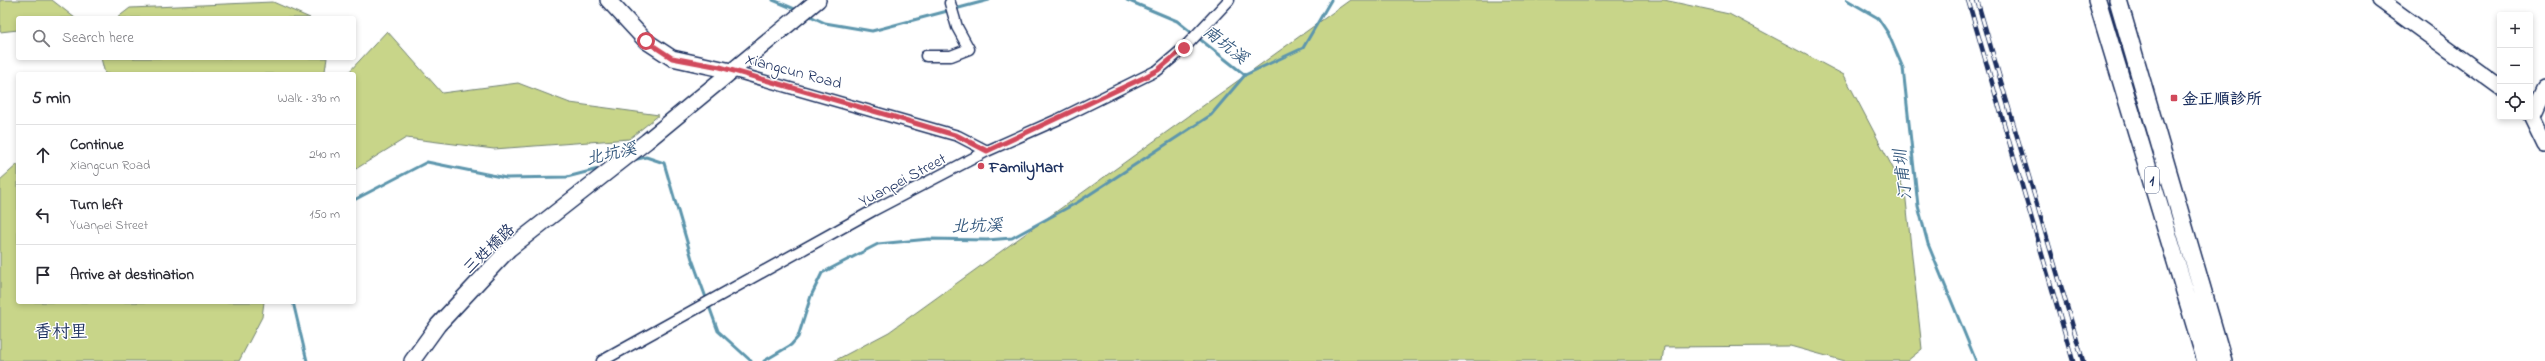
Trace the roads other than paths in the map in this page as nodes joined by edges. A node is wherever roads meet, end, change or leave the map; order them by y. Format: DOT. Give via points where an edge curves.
graph roads {
  1 [pos="608,0"];
  2 [pos="1229,0"];
  3 [pos="2097,0"];
  4 [pos="2118,0"];
  5 [pos="2380,0"];
  6 [pos="813,1"];
  7 [pos="950,3"];
  8 [pos="926,56"];
  9 [pos="731,71"];
  10 [pos="2497,85"];
  11 [pos="2545,88"];
  12 [pos="2533,111"];
  13 [pos="2533,119"];
  14 [pos="2545,145"];
  15 [pos="987,151"];
  16 [pos="412,361"];
  17 [pos="602,361"];
  18 [pos="2206,361"];
  19 [pos="2223,361"];
  1 -- 9 [label="street, Xiangcun Road" via="646,41 672,58"];
  2 -- 15 [label="street, Yuanpei Street" via="1184,48 1158,70"];
  3 -- 18 [label="main road, 1"];
  4 -- 19 [label="main road, 1"];
  5 -- 10 [label="street"];
  6 -- 9 [label="street" via="796,19"];
  7 -- 8 [label="street" via="957,27 969,49 951,56"];
  9 -- 15 [label="street, Xiangcun Road" via="958,136"];
  9 -- 16 [label="street, 三姓橋路" via="647,141 509,249 438,326"];
  11 -- 12 [label="street"];
  13 -- 14 [label="street"];
  15 -- 17 [label="street, Yuanpei Street" via="874,210"];
}
